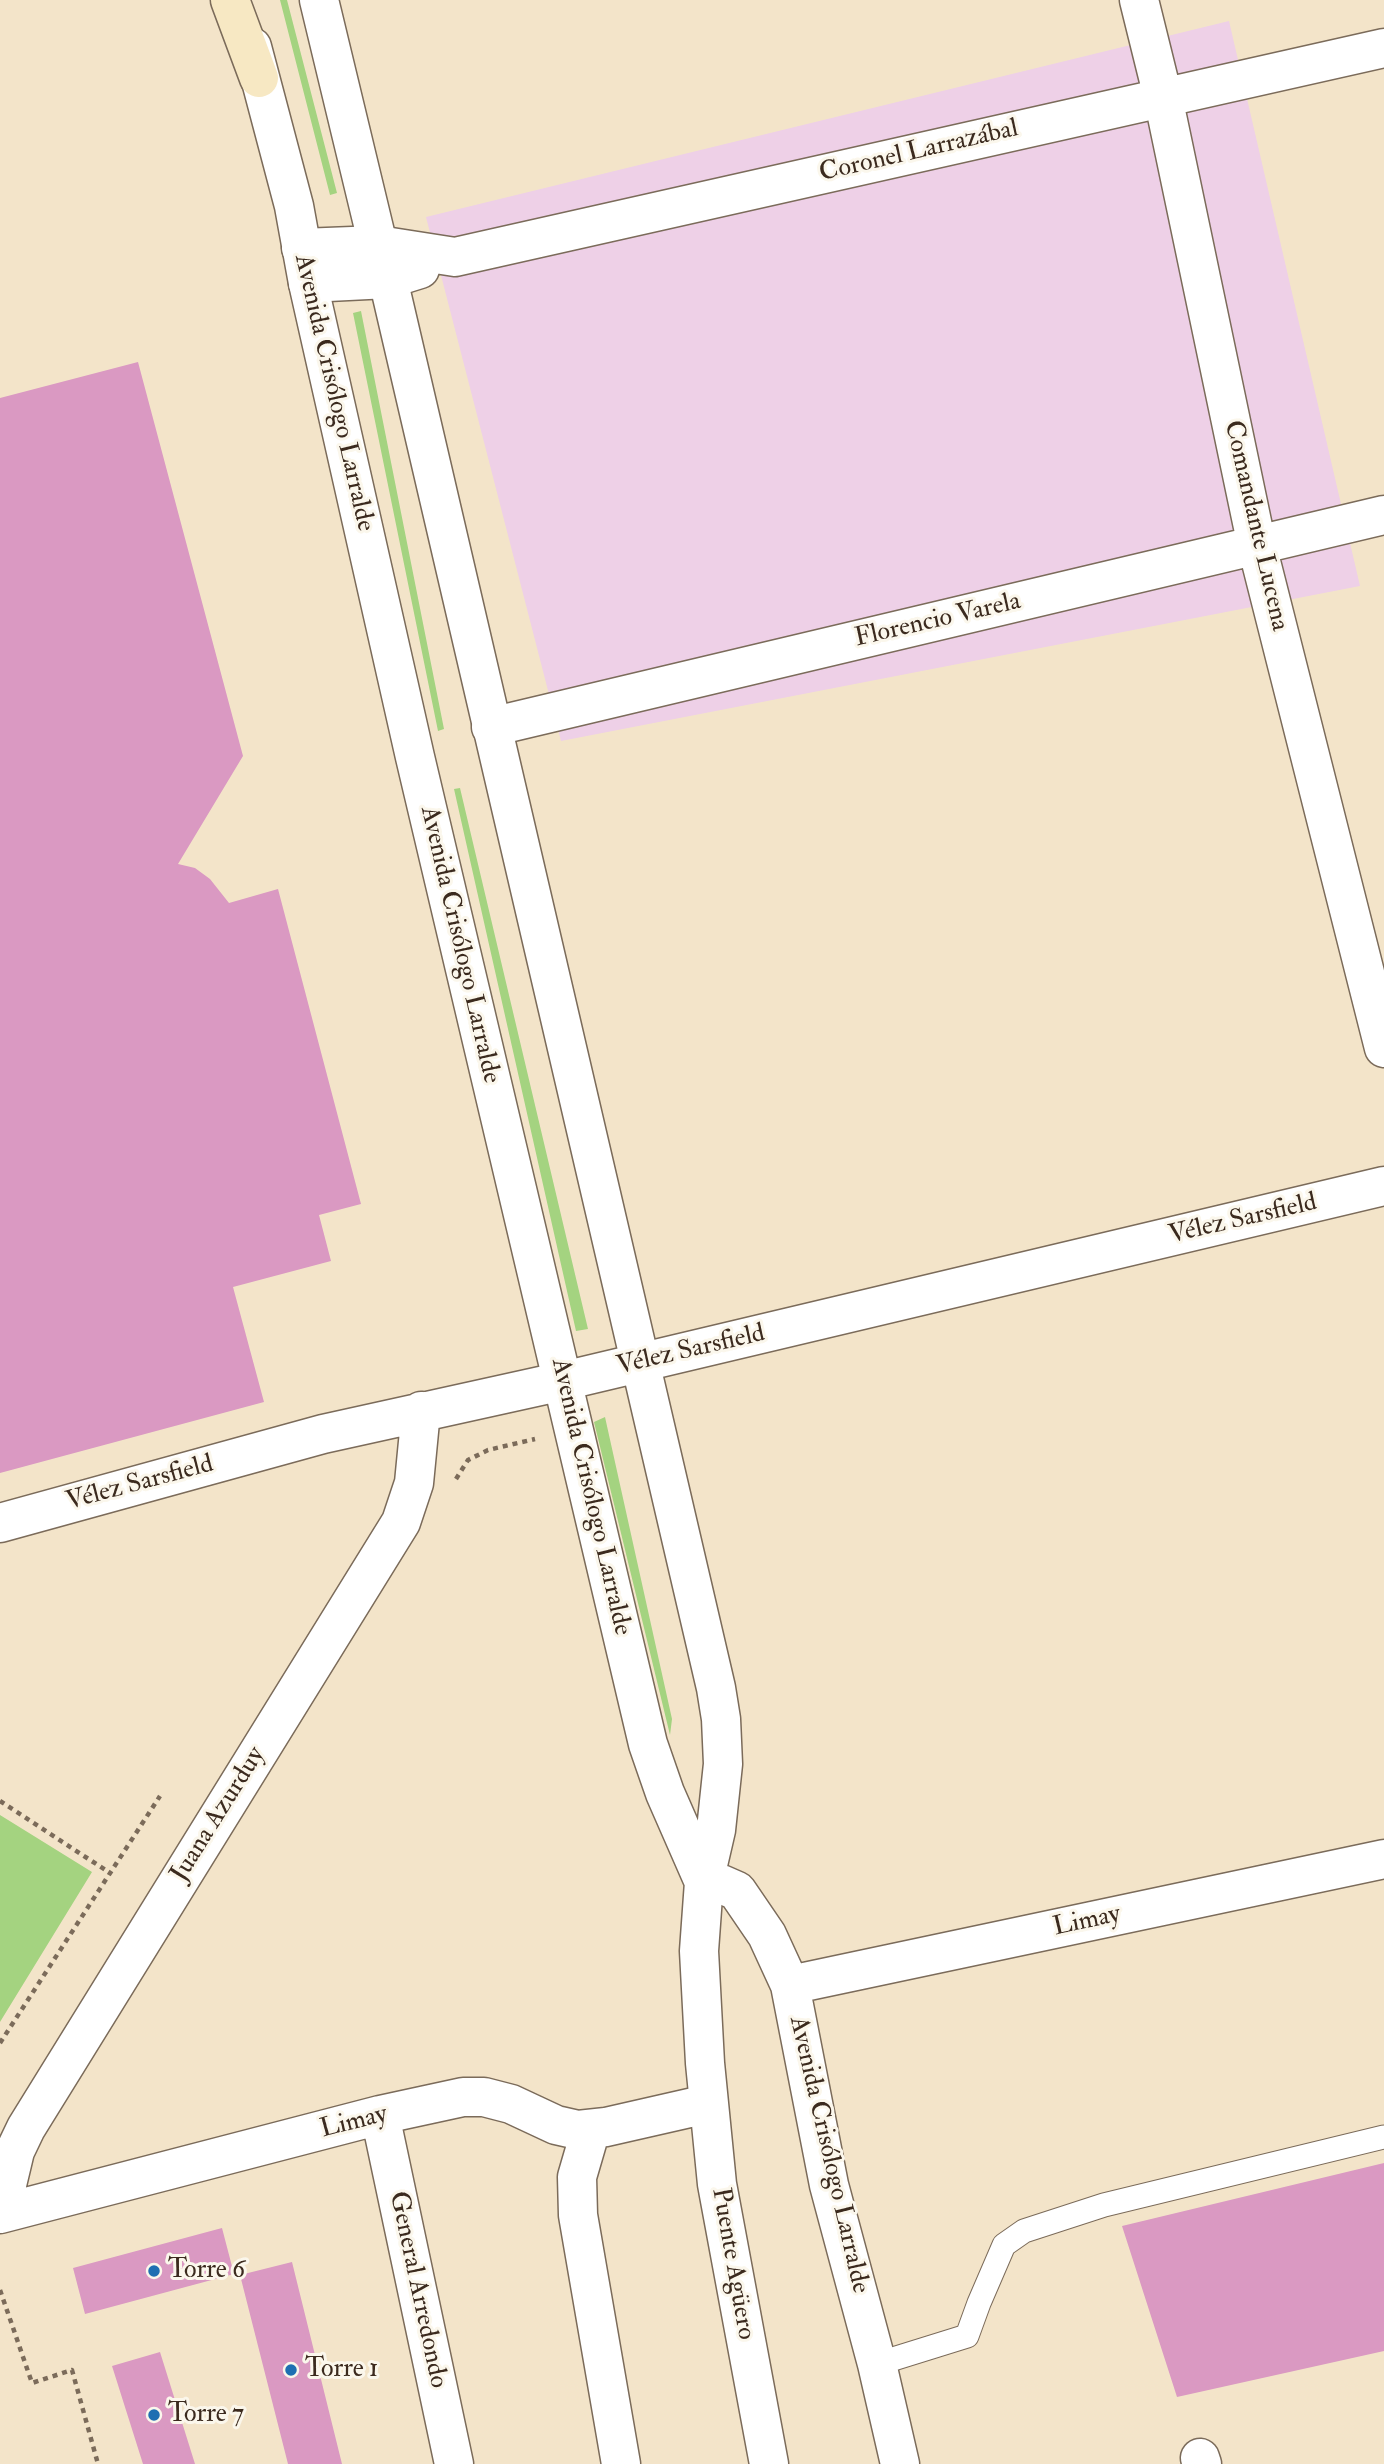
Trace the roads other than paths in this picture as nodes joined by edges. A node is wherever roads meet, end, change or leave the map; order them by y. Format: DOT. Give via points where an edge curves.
graph roads {
  1 [pos="230,0"];
  2 [pos="242,0"];
  3 [pos="319,0"];
  4 [pos="1139,0"];
  5 [pos="1384,48"];
  6 [pos="259,78"];
  7 [pos="1163,97"];
  8 [pos="383,262"];
  9 [pos="304,266"];
  10 [pos="1384,515"];
  11 [pos="1257,545"];
  12 [pos="491,727"];
  13 [pos="1384,1048"];
  14 [pos="1384,1186"];
  15 [pos="639,1363"];
  16 [pos="563,1381"];
  17 [pos="421,1411"];
  18 [pos="0,1523"];
  19 [pos="1384,1858"];
  20 [pos="704,1882"];
  21 [pos="790,1985"];
  22 [pos="705,2063"];
  23 [pos="708,2104"];
  24 [pos="380,2115"];
  25 [pos="591,2129"];
  26 [pos="1384,2137"];
  27 [pos="0,2214"];
  28 [pos="877,2364"];
  29 [pos="454,2464"];
  30 [pos="621,2464"];
  31 [pos="769,2464"];
  32 [pos="900,2464"];
  1 -- 6 [label="main road"];
  2 -- 6 [label="street, Avenida Crisólogo Larralde"];
  3 -- 8 [label="street, Avenida Crisólogo Larralde"];
  4 -- 7 [label="street, Comandante Lucena"];
  5 -- 7 [label="street, Coronel Larrazábal"];
  6 -- 9 [label="street, Avenida Crisólogo Larralde" via="294,206"];
  7 -- 8 [label="street, Coronel Larrazábal" via="455,257"];
  7 -- 11 [label="street, Comandante Lucena"];
  8 -- 9 [label="street, Coronel Larrazábal"];
  8 -- 12 [label="street, Avenida Crisólogo Larralde"];
  9 -- 16 [label="street, Avenida Crisólogo Larralde"];
  10 -- 11 [label="street, Florencio Varela"];
  11 -- 12 [label="street, Florencio Varela"];
  11 -- 13 [label="street, Comandante Lucena"];
  12 -- 15 [label="street, Avenida Crisólogo Larralde"];
  14 -- 15 [label="street, Vélez Sarsfield"];
  15 -- 16 [label="street, Vélez Sarsfield"];
  15 -- 20 [label="street, Avenida Crisólogo Larralde" via="721,1719 723,1764 716,1830"];
  16 -- 17 [label="street, Vélez Sarsfield"];
  16 -- 20 [label="street, Avenida Crisólogo Larralde" via="648,1744"];
  17 -- 18 [label="street, Vélez Sarsfield"];
  17 -- 27 [label="street, Juana Azurduy" via="414,1483 401,1522 26,2128 15,2151"];
  19 -- 21 [label="street, Limay"];
  20 -- 21 [label="street, Avenida Crisólogo Larralde" via="737,1891 767,1935"];
  20 -- 22 [label="street, Avenida Crisólogo Larralde" via="699,1951"];
  21 -- 28 [label="street, Avenida Crisólogo Larralde" via="829,2185"];
  22 -- 23 [label="street, Puente Agüero"];
  23 -- 25 [label="street, Limay"];
  23 -- 31 [label="street, Puente Agüero" via="717,2184"];
  24 -- 25 [label="street, Limay" via="463,2097 484,2097 512,2104 556,2125"];
  24 -- 27 [label="street, Limay"];
  24 -- 29 [label="street, General Arredondo"];
  25 -- 30 [label="street" via="577,2177 578,2215"];
  26 -- 28 [label="lane" via="1104,2205 1024,2231 1004,2245 967,2336"];
  28 -- 32 [label="street, Avenida Crisólogo Larralde"];
}
